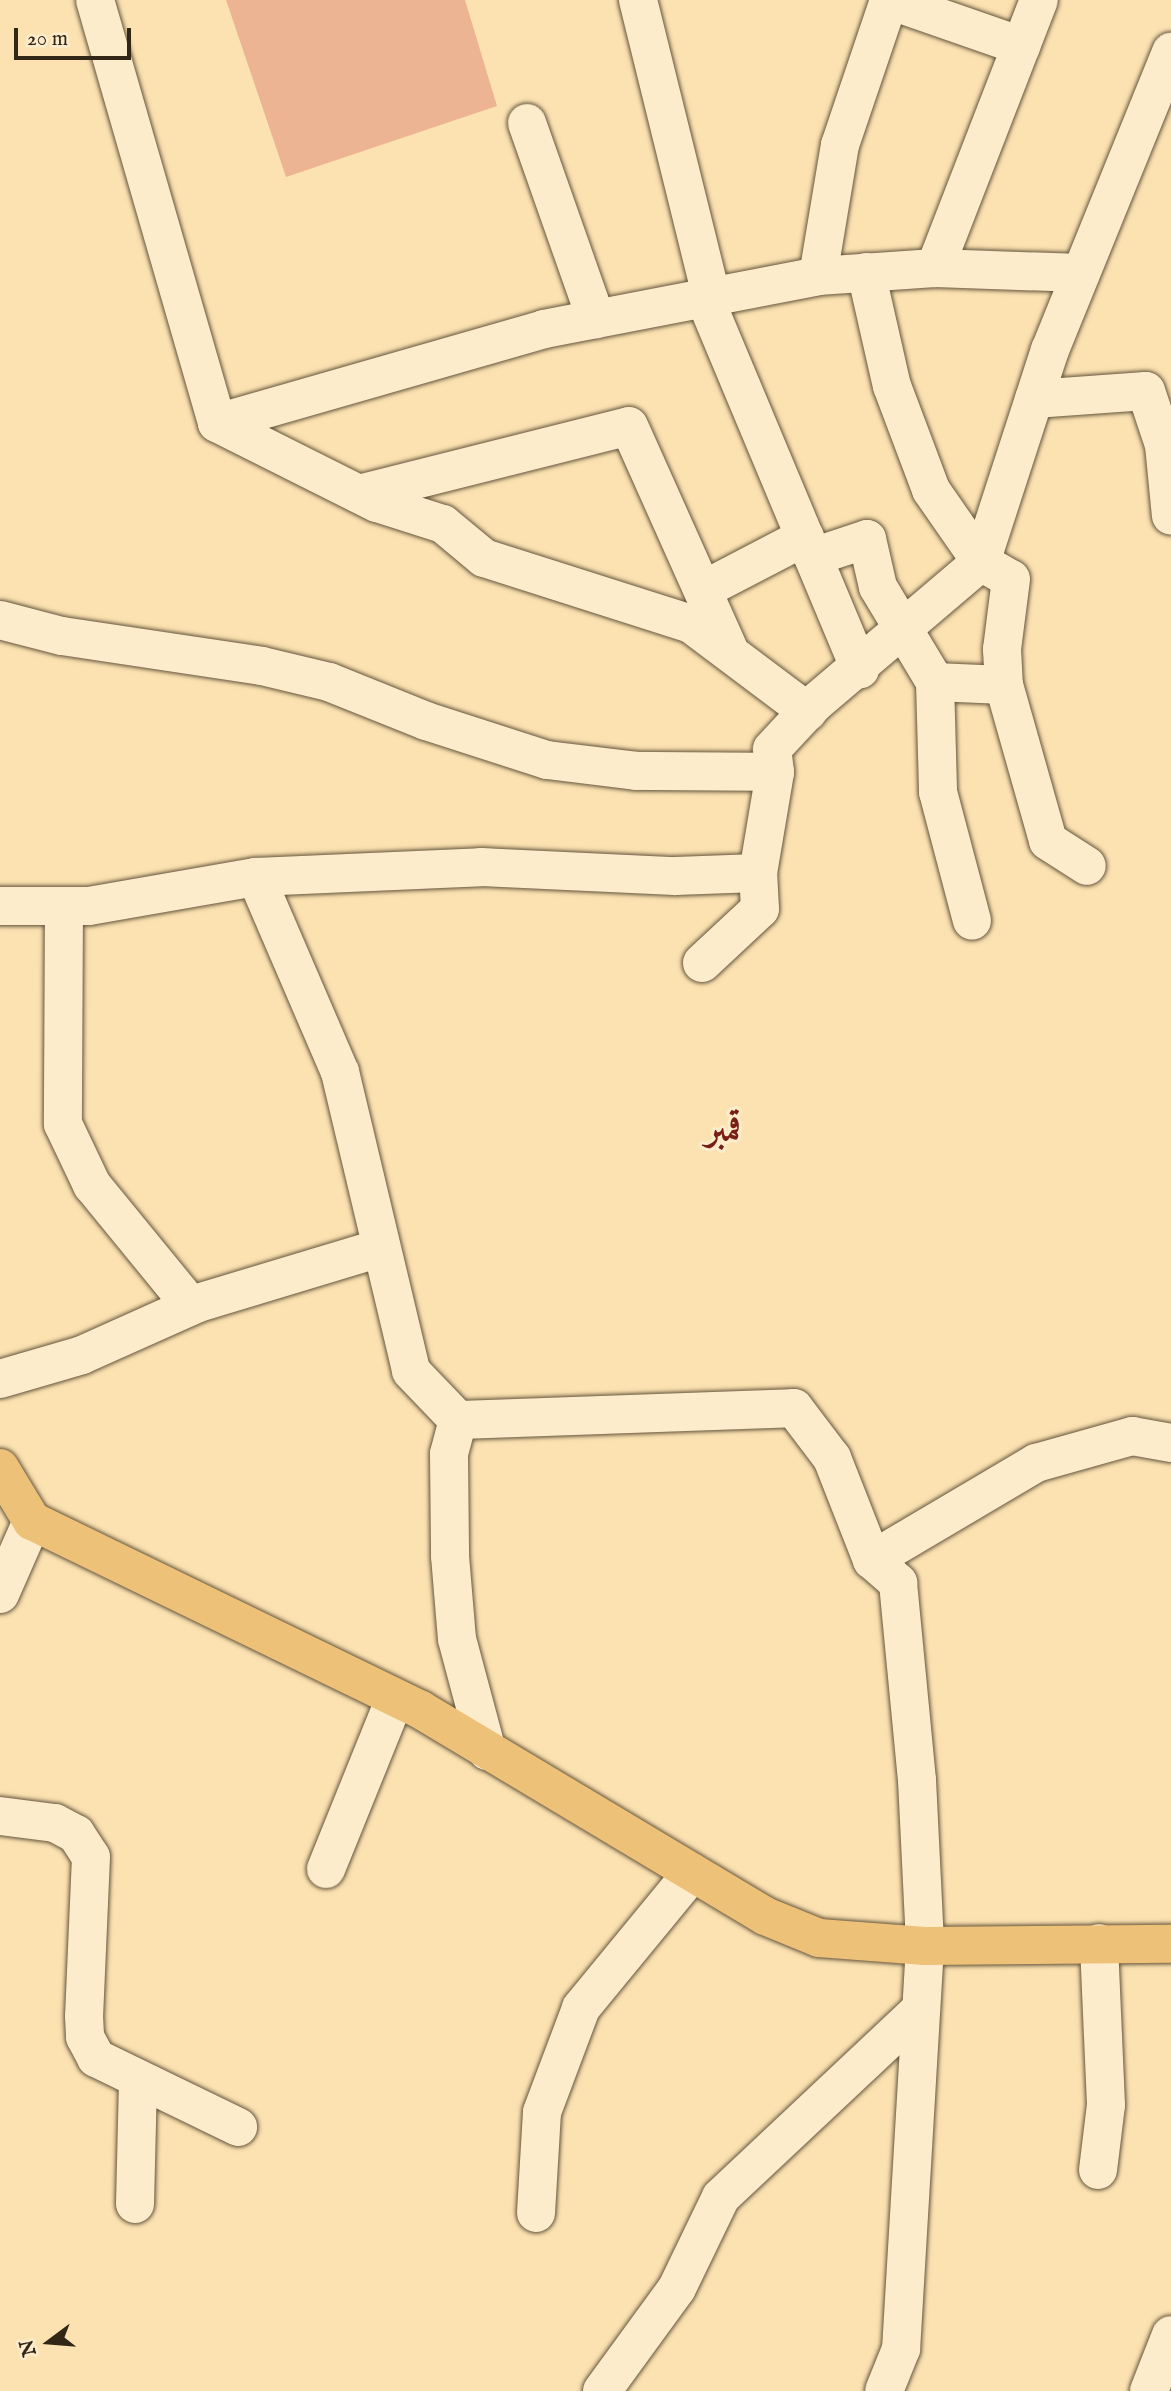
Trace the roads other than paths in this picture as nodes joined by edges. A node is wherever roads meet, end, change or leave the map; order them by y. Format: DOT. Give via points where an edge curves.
graph roads {
  1 [pos="95,0"];
  2 [pos="638,0"];
  3 [pos="1039,0"];
  4 [pos="1021,46"];
  5 [pos="1171,52"];
  6 [pos="527,123"];
  7 [pos="935,268"];
  8 [pos="866,272"];
  9 [pos="1081,273"];
  10 [pos="818,276"];
  11 [pos="711,296"];
  12 [pos="596,319"];
  13 [pos="1034,399"];
  14 [pos="216,423"];
  15 [pos="359,494"];
  16 [pos="1171,516"];
  17 [pos="809,547"];
  18 [pos="981,562"];
  19 [pos="703,590"];
  20 [pos="0,620"];
  21 [pos="903,632"];
  22 [pos="731,654"];
  23 [pos="860,670"];
  24 [pos="935,682"];
  25 [pos="1004,685"];
  26 [pos="808,712"];
  27 [pos="775,772"];
  28 [pos="1087,866"];
  29 [pos="758,873"];
  30 [pos="256,877"];
  31 [pos="0,906"];
  32 [pos="64,906"];
  33 [pos="972,921"];
  34 [pos="702,963"];
  35 [pos="380,1248"];
  36 [pos="191,1306"];
  37 [pos="0,1379"];
  38 [pos="458,1420"];
  39 [pos="1171,1443"];
  40 [pos="0,1468"];
  41 [pos="32,1521"];
  42 [pos="872,1560"];
  43 [pos="0,1594"];
  44 [pos="395,1698"];
  45 [pos="488,1751"];
  46 [pos="0,1816"];
  47 [pos="326,1869"];
  48 [pos="692,1873"];
  49 [pos="1099,1942"];
  50 [pos="1171,1944"];
  51 [pos="925,1946"];
  52 [pos="921,2009"];
  53 [pos="138,2079"];
  54 [pos="238,2127"];
  55 [pos="1098,2170"];
  56 [pos="135,2204"];
  57 [pos="536,2213"];
  58 [pos="1171,2335"];
  59 [pos="602,2391"];
  60 [pos="884,2391"];
  61 [pos="1149,2391"];
  1 -- 14 [label="street"];
  2 -- 11 [label="street"];
  3 -- 4 [label="street"];
  4 -- 7 [label="street"];
  4 -- 10 [label="street" via="889,0 840,145"];
  5 -- 9 [label="street"];
  6 -- 12 [label="street"];
  7 -- 8 [label="street"];
  7 -- 9 [label="street"];
  8 -- 10 [label="street"];
  8 -- 18 [label="street" via="892,386 931,490"];
  9 -- 13 [label="street"];
  10 -- 11 [label="street"];
  11 -- 12 [label="street"];
  11 -- 17 [label="street" via="708,306"];
  12 -- 14 [label="street" via="544,328"];
  13 -- 16 [label="street" via="1146,391 1164,445"];
  13 -- 18 [label="street"];
  14 -- 15 [label="street"];
  15 -- 19 [label="street" via="629,426"];
  15 -- 22 [label="street" via="443,524 484,558 691,624"];
  17 -- 19 [label="street"];
  17 -- 21 [label="street" via="867,539 878,587"];
  17 -- 23 [label="street"];
  18 -- 21 [label="street"];
  18 -- 25 [label="street" via="1011,579 1002,649"];
  19 -- 22 [label="street"];
  20 -- 27 [label="street" via="62,636 262,666 329,682 426,721 547,760 636,771"];
  21 -- 23 [label="street"];
  21 -- 24 [label="street"];
  22 -- 26 [label="street"];
  23 -- 26 [label="street"];
  24 -- 25 [label="street"];
  24 -- 33 [label="street" via="938,792"];
  25 -- 28 [label="street" via="1048,841"];
  26 -- 27 [label="street" via="772,749"];
  27 -- 29 [label="street"];
  29 -- 30 [label="street" via="675,876 481,867"];
  29 -- 34 [label="street" via="760,909"];
  30 -- 32 [label="street" via="89,906"];
  30 -- 35 [label="street" via="340,1072"];
  31 -- 32 [label="street"];
  32 -- 36 [label="street" via="63,1124 92,1185"];
  35 -- 36 [label="street"];
  35 -- 38 [label="street" via="411,1371"];
  36 -- 37 [label="street" via="82,1355"];
  38 -- 42 [label="street" via="794,1408 832,1458"];
  38 -- 45 [label="street" via="449,1454 457,1639"];
  39 -- 42 [label="street" via="1132,1436 1036,1463"];
  40 -- 41 [label="main road"];
  41 -- 43 [label="street"];
  41 -- 44 [label="main road"];
  42 -- 51 [label="street" via="898,1583 918,1780"];
  44 -- 45 [label="main road"];
  44 -- 47 [label="street"];
  45 -- 48 [label="main road"];
  46 -- 53 [label="street" via="55,1823 76,1834 91,1857 85,2037 96,2058"];
  48 -- 51 [label="main road" via="765,1916 819,1938"];
  48 -- 57 [label="street" via="581,2008 542,2112"];
  49 -- 50 [label="main road"];
  49 -- 51 [label="main road"];
  49 -- 55 [label="street" via="1106,2105"];
  51 -- 52 [label="street"];
  52 -- 59 [label="street" via="721,2197 677,2288"];
  52 -- 60 [label="street" via="901,2349"];
  53 -- 54 [label="street"];
  53 -- 56 [label="street"];
  58 -- 61 [label="street"];
}
